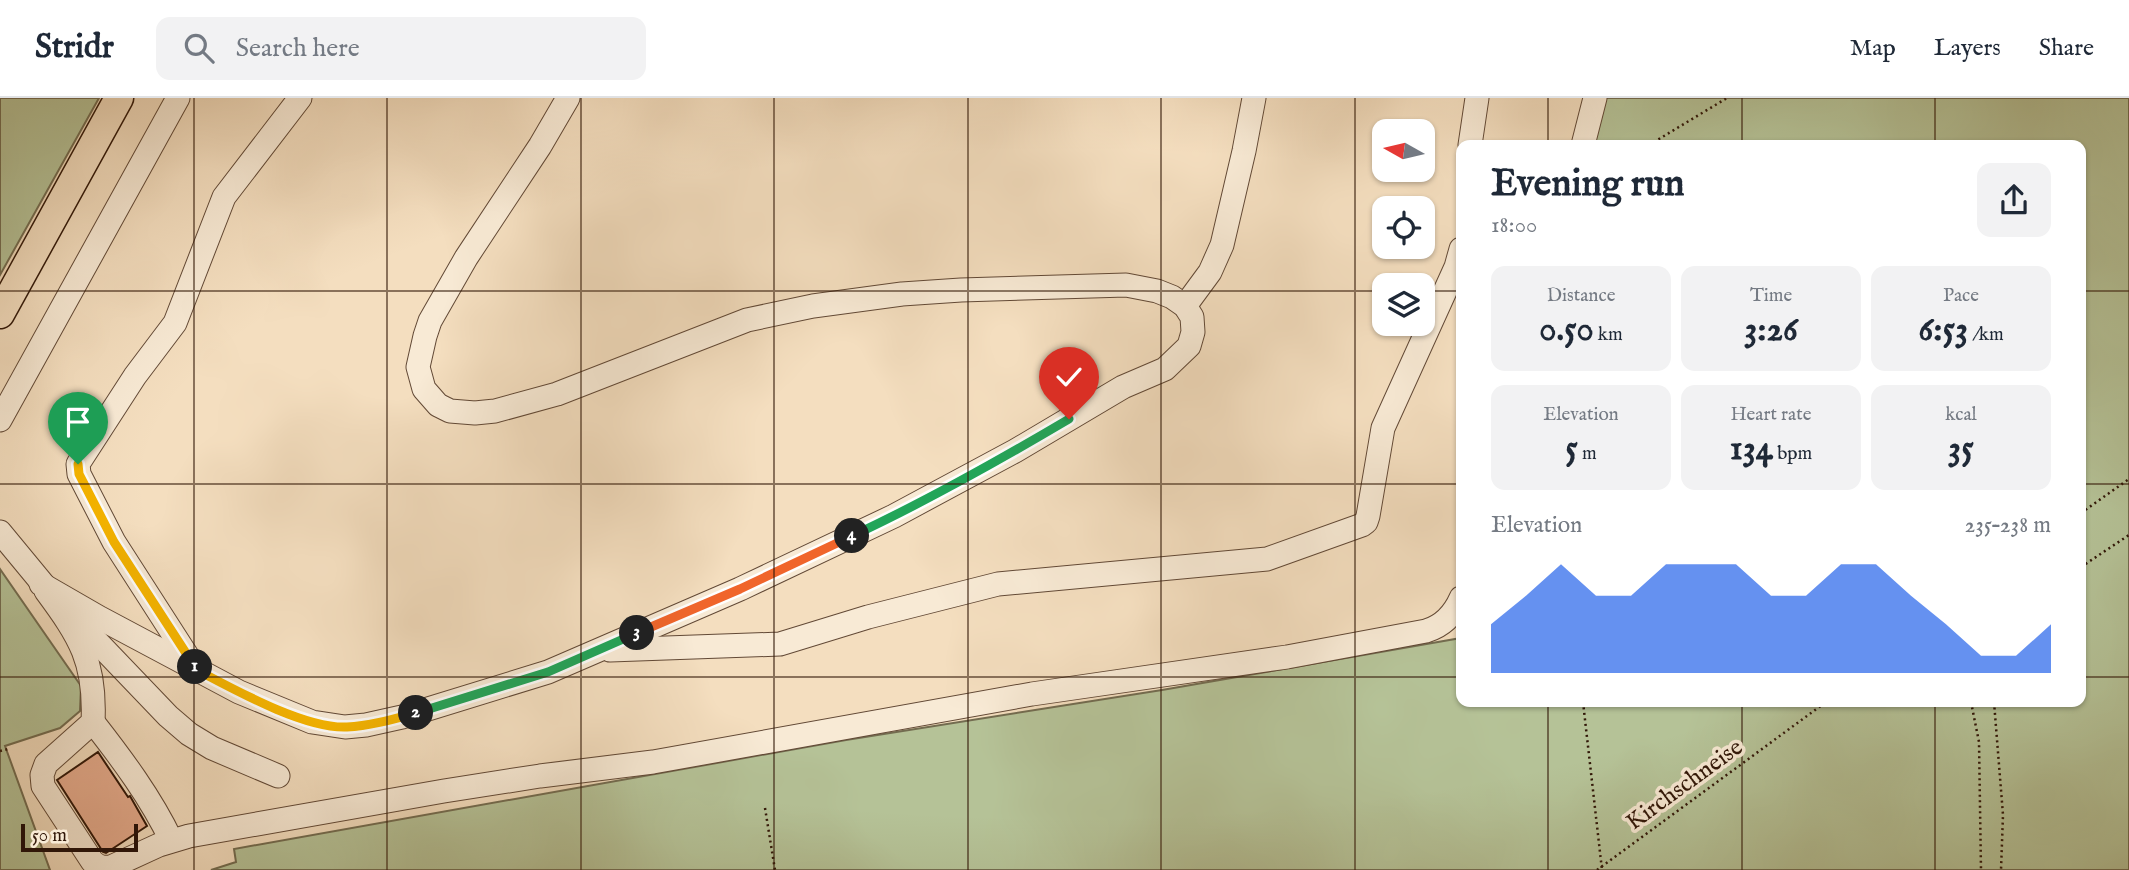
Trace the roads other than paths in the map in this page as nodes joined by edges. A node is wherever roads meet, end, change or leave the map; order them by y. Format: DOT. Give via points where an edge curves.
graph roads {
  1 [pos="119,98"];
  2 [pos="178,98"];
  3 [pos="299,98"];
  4 [pos="568,98"];
  5 [pos="1254,98"];
  6 [pos="1477,98"];
  7 [pos="1595,98"];
  8 [pos="1470,140"];
  9 [pos="1584,140"];
  10 [pos="1456,267"];
  11 [pos="1185,306"];
  12 [pos="0,314"];
  13 [pos="0,420"];
  14 [pos="0,532"];
  15 [pos="41,584"];
  16 [pos="1456,606"];
  17 [pos="599,650"];
  18 [pos="197,670"];
  19 [pos="93,722"];
  20 [pos="278,776"];
  21 [pos="171,841"];
  1 -- 12 [label="main road"];
  2 -- 13 [label="lane"];
  3 -- 18 [label="lane" via="224,197 175,323 78,464 114,542"];
  4 -- 11 [label="lane" via="430,321 418,367 424,389 450,411 475,413 517,406 731,324 870,298 1126,285 1157,291"];
  5 -- 11 [label="lane" via="1222,245 1210,272"];
  6 -- 8 [label="lane"];
  7 -- 9 [label="lane"];
  10 -- 17 [label="lane" via="1383,428 1368,516 1362,525 1267,559 999,584 780,645"];
  11 -- 17 [label="lane" via="1192,317 1189,346 1165,369 1123,387 894,516"];
  14 -- 15 [label="lane"];
  15 -- 18 [label="lane"];
  15 -- 19 [label="lane" via="83,647 91,674"];
  15 -- 20 [label="lane" via="189,734"];
  16 -- 21 [label="lane" via="1433,629 1287,657 1032,694"];
  17 -- 18 [label="lane" via="478,694 345,727 302,718"];
  19 -- 21 [label="lane"];
  19 -- 21 [label="lane" via="46,764 41,781 92,861 111,867"];
}
